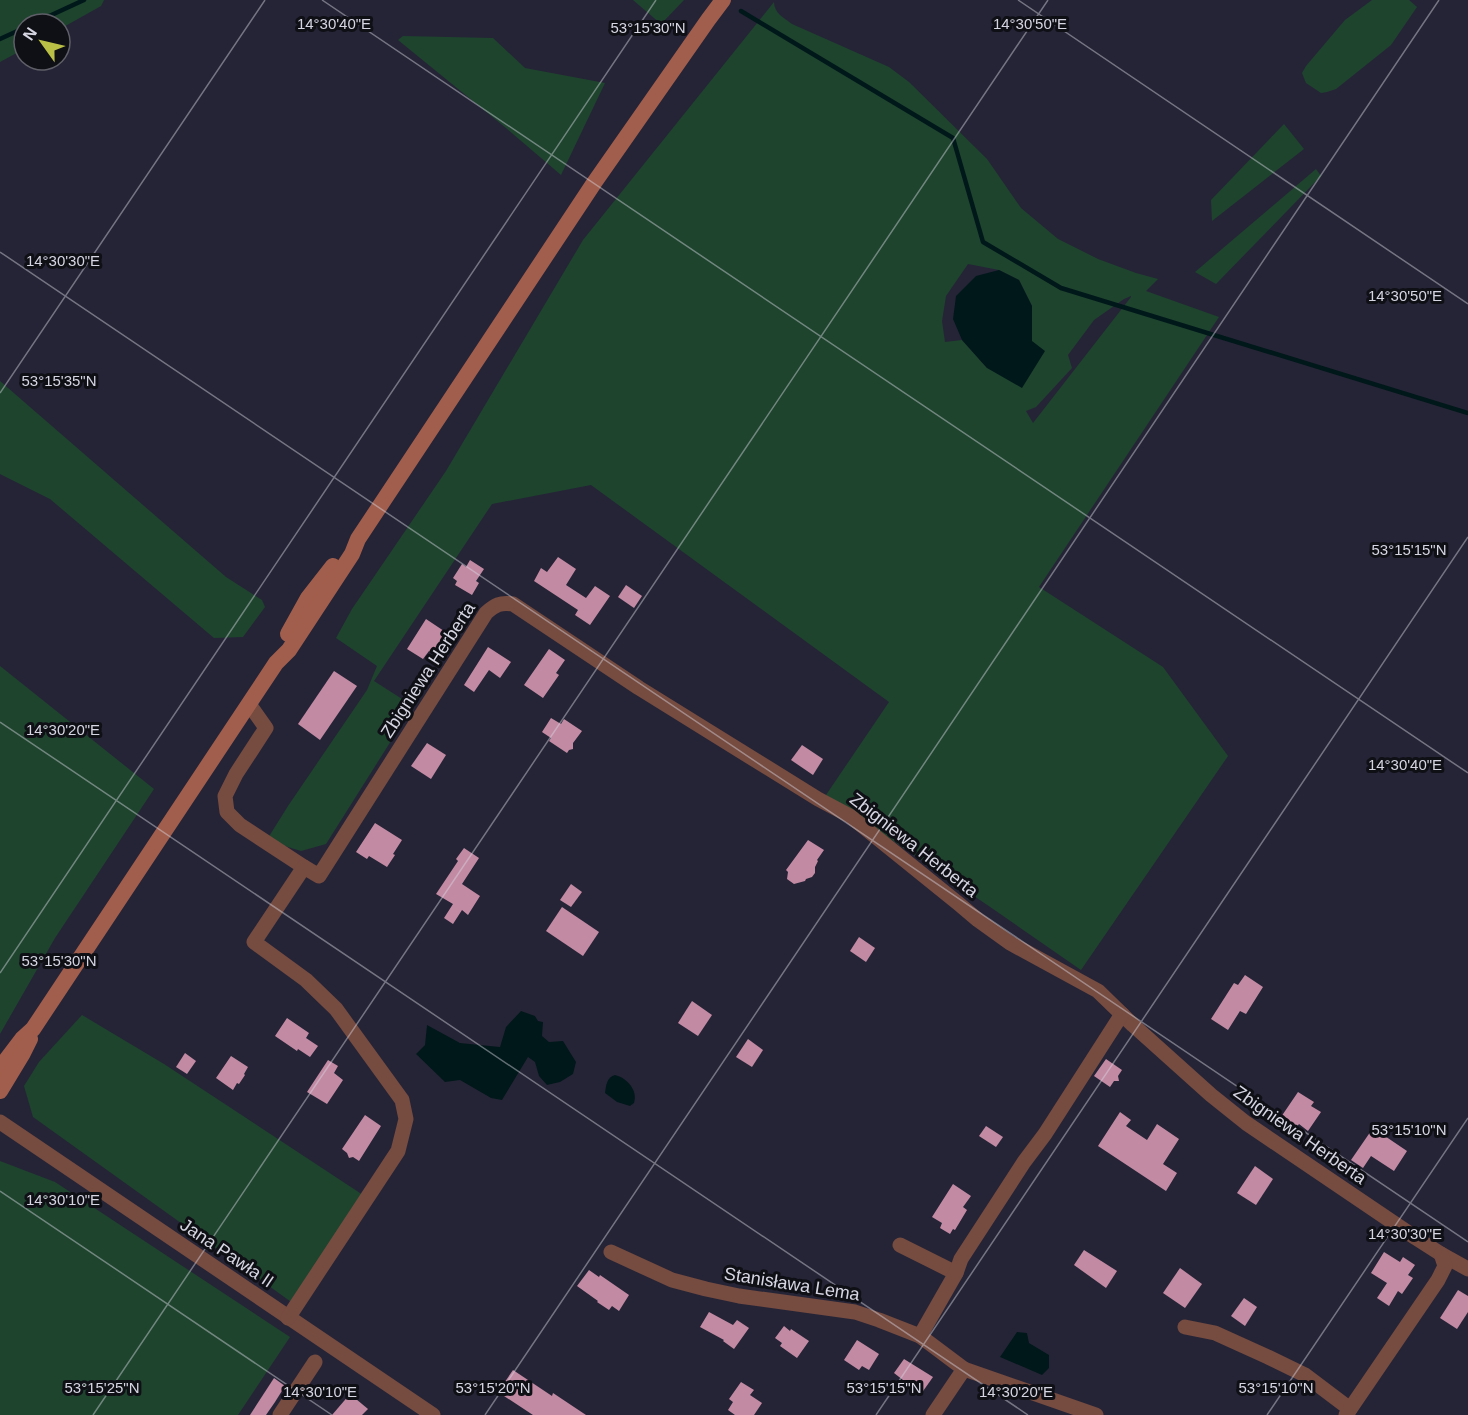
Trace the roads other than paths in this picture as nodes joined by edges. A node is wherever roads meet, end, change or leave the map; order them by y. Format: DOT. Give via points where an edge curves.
graph roads {
  1 [pos="723,0"];
  2 [pos="249,704"];
  3 [pos="304,867"];
  4 [pos="1122,1014"];
  5 [pos="33,1029"];
  6 [pos="0,1068"];
  7 [pos="0,1091"];
  8 [pos="0,1122"];
  9 [pos="900,1245"];
  10 [pos="612,1252"];
  11 [pos="1441,1254"];
  12 [pos="1468,1269"];
  13 [pos="956,1273"];
  14 [pos="288,1318"];
  15 [pos="1185,1327"];
  16 [pos="920,1336"];
  17 [pos="315,1362"];
  18 [pos="964,1369"];
  19 [pos="1348,1412"];
  20 [pos="280,1415"];
  21 [pos="433,1415"];
  22 [pos="933,1415"];
  23 [pos="1096,1415"];
  1 -- 2 [label="main road" via="594,183 358,539 295,641"];
  2 -- 3 [label="street" via="266,728 225,796 227,812 240,825"];
  2 -- 5 [label="main road"];
  3 -- 4 [label="street, Zbigniewa Herberta" via="319,876 486,613 502,602 513,604 639,688 850,816 978,920 1010,943 1098,990"];
  3 -- 14 [label="street" via="254,942 306,980 336,1009 402,1100 406,1119 398,1151"];
  4 -- 11 [label="street, Zbigniewa Herberta" via="1246,1123"];
  4 -- 13 [label="street" via="961,1259"];
  5 -- 6 [label="main road"];
  5 -- 7 [label="main road"];
  8 -- 14 [label="street, Jana Pawła II"];
  9 -- 13 [label="street"];
  10 -- 16 [label="street, Stanisława Lema" via="672,1280 739,1296 855,1312"];
  11 -- 12 [label="street, Zbigniewa Herberta"];
  11 -- 19 [label="street" via="1444,1266 1437,1280"];
  13 -- 16 [label="street"];
  14 -- 21 [label="street, Jana Pawła II"];
  15 -- 19 [label="street" via="1215,1333 1305,1376"];
  16 -- 18 [label="street, Stanisława Lema"];
  17 -- 20 [label="street"];
  18 -- 22 [label="street"];
  18 -- 23 [label="street, Stanisława Lema"];
}
